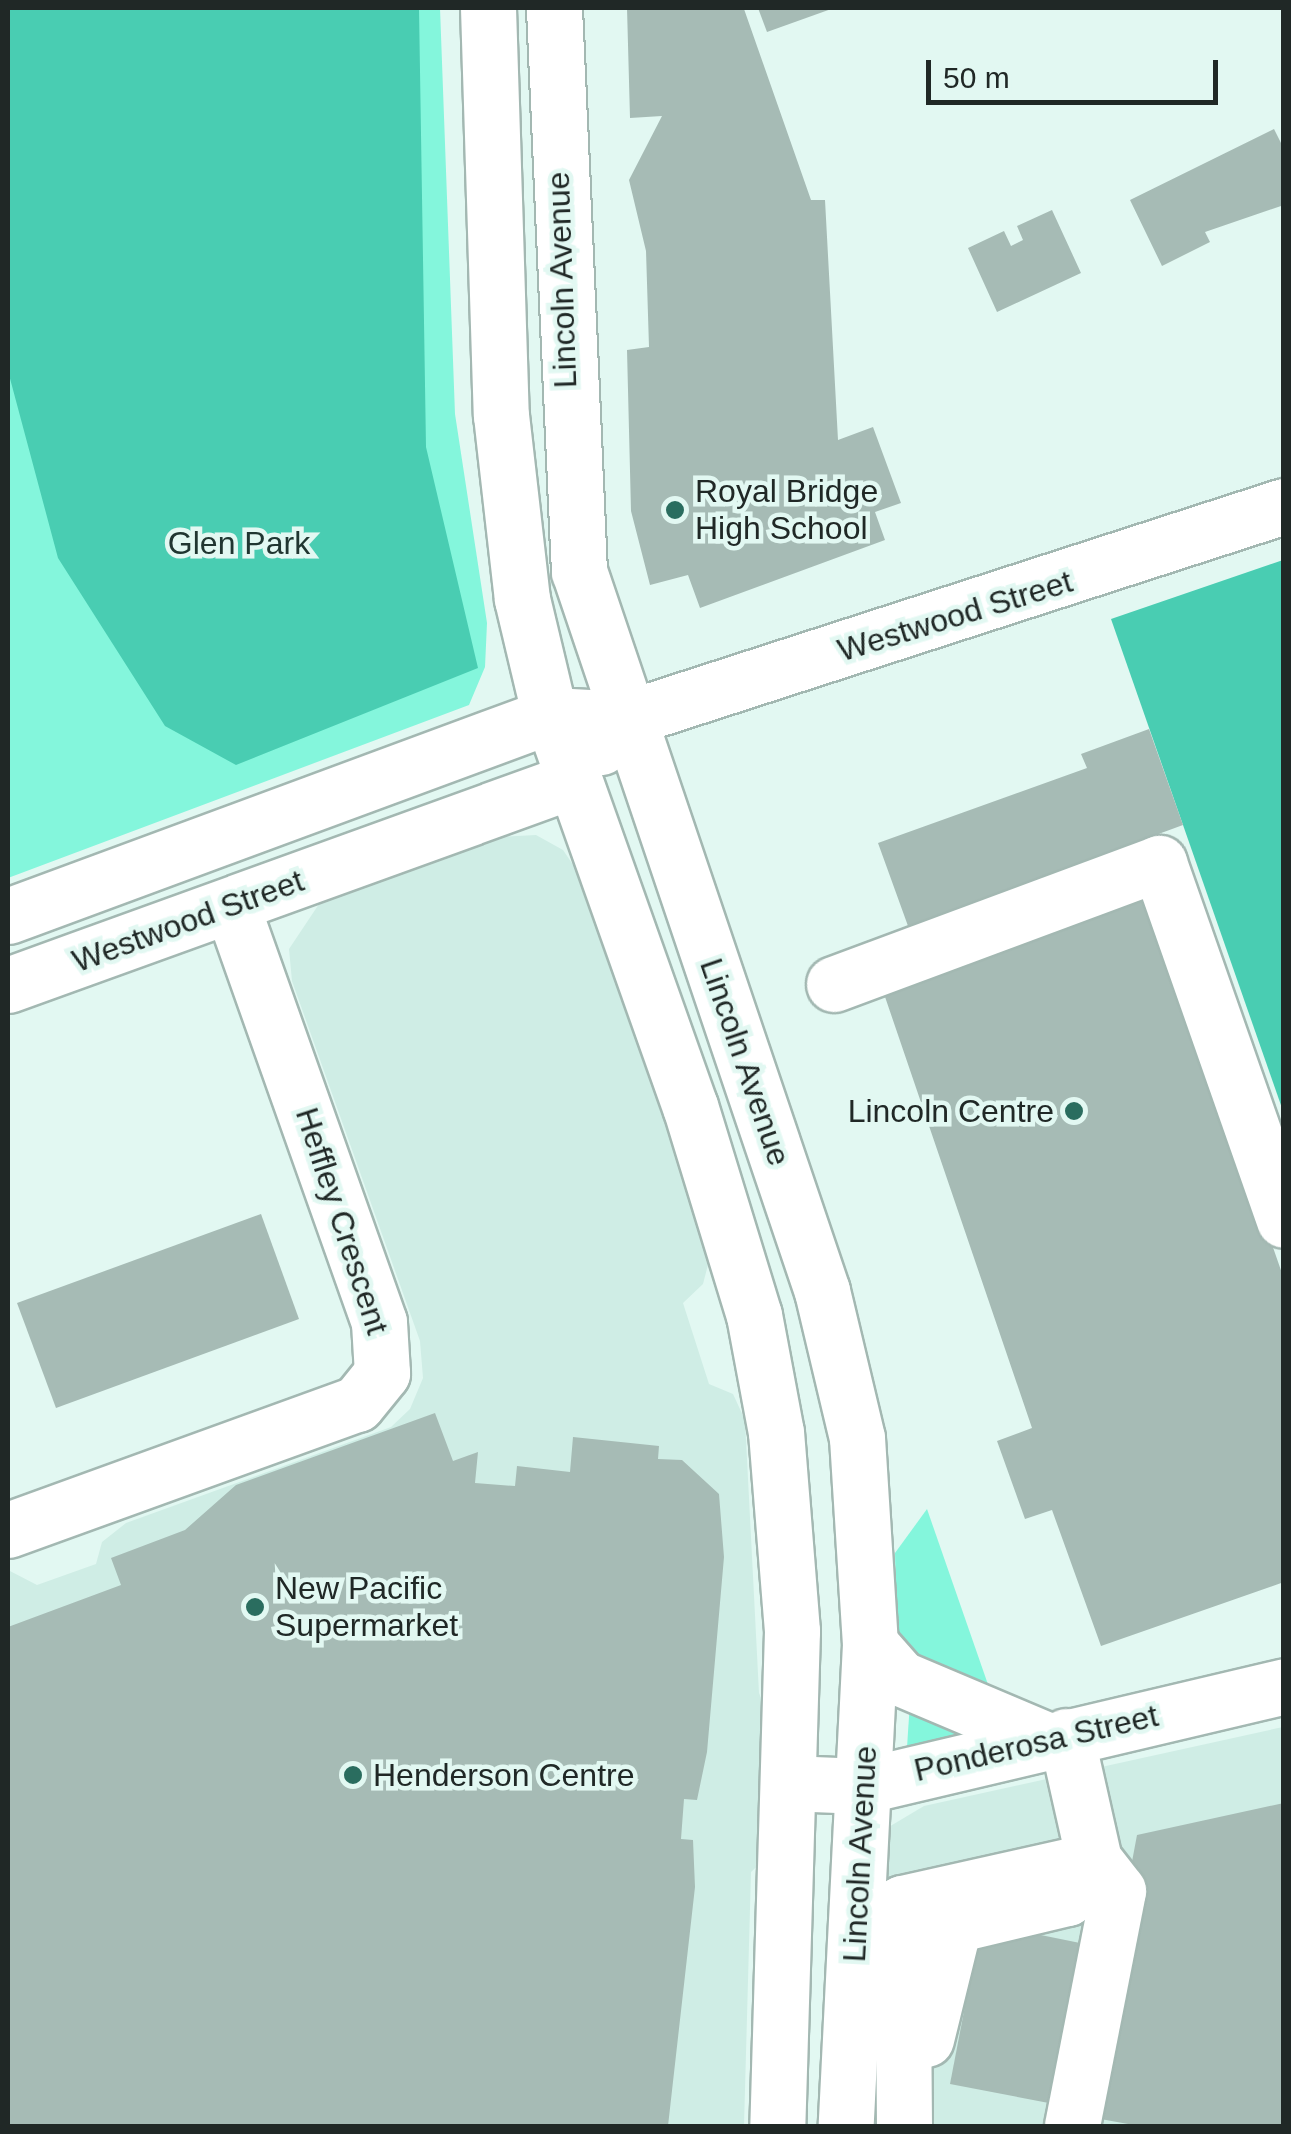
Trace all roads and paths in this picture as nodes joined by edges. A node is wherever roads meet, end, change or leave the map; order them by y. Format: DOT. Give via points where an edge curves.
graph roads {
  1 [pos="488,8"];
  2 [pos="554,8"];
  3 [pos="1284,506"];
  4 [pos="552,715"];
  5 [pos="625,719"];
  6 [pos="574,780"];
  7 [pos="232,908"];
  8 [pos="8,916"];
  9 [pos="834,984"];
  10 [pos="8,985"];
  11 [pos="1284,1220"];
  12 [pos="8,1530"];
  13 [pos="870,1644"];
  14 [pos="1284,1686"];
  15 [pos="1057,1738"];
  16 [pos="788,1783"];
  17 [pos="862,1786"];
  18 [pos="1094,1860"];
  19 [pos="912,2125"];
  20 [pos="777,2126"];
  21 [pos="846,2126"];
  22 [pos="1072,2126"];
  1 -- 4 [label="main road, Lincoln Avenue" via="506,477"];
  2 -- 5 [label="main road, Lincoln Avenue" via="575,549"];
  3 -- 5 [label="main road, Westwood Street" via="1007,603"];
  4 -- 5 [label="main road, Westwood Street"];
  4 -- 6 [label="main road, Lincoln Avenue"];
  4 -- 8 [label="main road, Westwood Street"];
  5 -- 6 [label="main road, Westwood Street"];
  5 -- 13 [label="main road, Lincoln Avenue" via="837,1343 860,1459"];
  6 -- 7 [label="main road, Westwood Street"];
  6 -- 16 [label="main road, Lincoln Avenue" via="690,1106 764,1356 790,1566"];
  7 -- 10 [label="main road, Westwood Street"];
  7 -- 12 [label="main road, Heffley Crescent" via="380,1322 382,1374 356,1404"];
  9 -- 11 [label="main road" via="1159,863"];
  13 -- 15 [label="main road" via="900,1678"];
  13 -- 17 [label="main road, Lincoln Avenue"];
  14 -- 15 [label="main road, Ponderosa Street"];
  15 -- 17 [label="main road, Ponderosa Street"];
  15 -- 18 [label="main road"];
  16 -- 17 [label="main road, Ponderosa Street"];
  16 -- 20 [label="main road, Lincoln Avenue"];
  17 -- 21 [label="main road, Lincoln Avenue"];
  18 -- 19 [label="main road" via="902,1903"];
  18 -- 22 [label="main road" via="1118,1891"];
}
